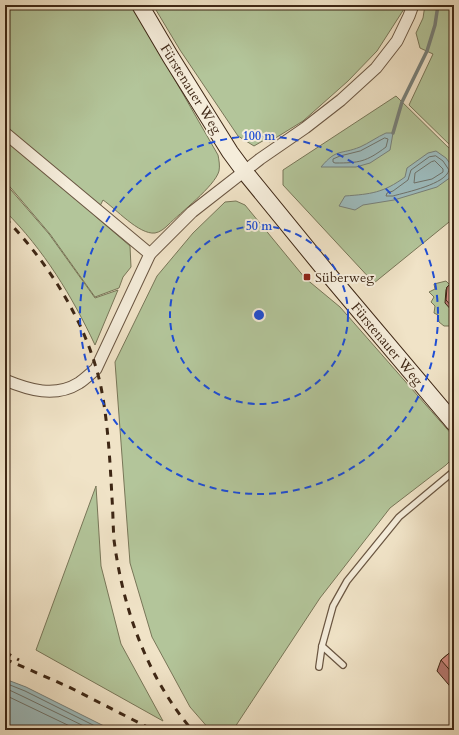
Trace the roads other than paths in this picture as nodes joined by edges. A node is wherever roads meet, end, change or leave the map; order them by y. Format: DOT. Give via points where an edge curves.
graph roads {
  1 [pos="140,5"];
  2 [pos="412,5"];
  3 [pos="5,132"];
  4 [pos="244,171"];
  5 [pos="150,254"];
  6 [pos="5,380"];
  7 [pos="454,423"];
  8 [pos="454,471"];
  9 [pos="322,646"];
  10 [pos="343,665"];
  11 [pos="319,667"];
  1 -- 4 [label="street, Fürstenauer Weg"];
  2 -- 4 [label="street" via="397,41 376,68 306,128"];
  3 -- 5 [label="street"];
  4 -- 5 [label="street" via="192,212"];
  4 -- 7 [label="street, Fürstenauer Weg"];
  5 -- 6 [label="street" via="96,369 68,389 52,392 35,390"];
  8 -- 9 [label="lane" via="399,517 347,580 333,606"];
  9 -- 10 [label="lane"];
  9 -- 11 [label="lane"];
}
